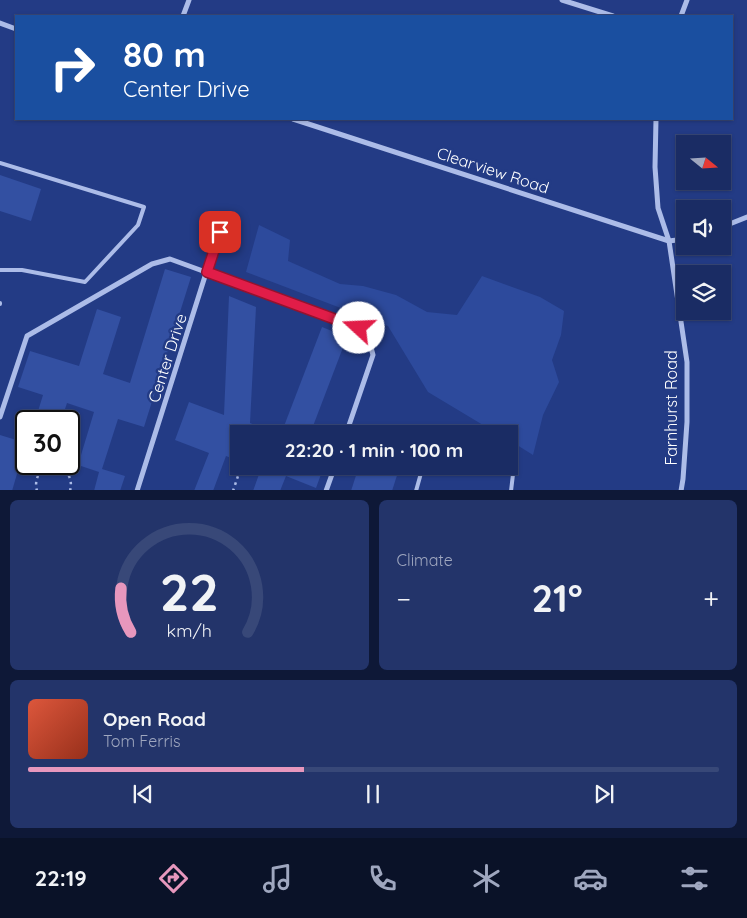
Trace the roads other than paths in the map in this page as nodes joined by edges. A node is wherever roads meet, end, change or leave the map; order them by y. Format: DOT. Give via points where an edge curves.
graph roads {
  1 [pos="189,0"];
  2 [pos="562,0"];
  3 [pos="687,0"];
  4 [pos="183,15"];
  5 [pos="610,15"];
  6 [pos="681,15"];
  7 [pos="0,23"];
  8 [pos="15,29"];
  9 [pos="297,120"];
  10 [pos="656,120"];
  11 [pos="0,163"];
  12 [pos="747,217"];
  13 [pos="731,223"];
  14 [pos="220,232"];
  15 [pos="676,239"];
  16 [pos="669,240"];
  17 [pos="0,270"];
  18 [pos="207,272"];
  19 [pos="0,418"];
  20 [pos="349,425"];
  21 [pos="332,475"];
  22 [pos="421,475"];
  23 [pos="512,475"];
  24 [pos="137,490"];
  25 [pos="326,490"];
  26 [pos="416,490"];
  27 [pos="510,490"];
  28 [pos="681,490"];
  1 -- 4 [label="street"];
  2 -- 5 [label="street"];
  3 -- 6 [label="street"];
  7 -- 8 [label="street"];
  9 -- 16 [label="street, Clearview Road"];
  10 -- 16 [label="street, Farnhurst Road" via="658,208"];
  11 -- 17 [label="lane" via="144,207 138,225 85,282 22,270"];
  12 -- 13 [label="street"];
  14 -- 18 [label="street, Center Drive"];
  15 -- 16 [label="street, Clearview Road"];
  16 -- 28 [label="street, Farnhurst Road" via="686,362 687,422"];
  18 -- 19 [label="street" via="170,259 152,264 27,336"];
  18 -- 20 [label="street" via="359,328 369,340 373,355"];
  18 -- 24 [label="street, Center Drive"];
  21 -- 25 [label="street"];
  22 -- 26 [label="lane"];
  23 -- 27 [label="lane"];
}
